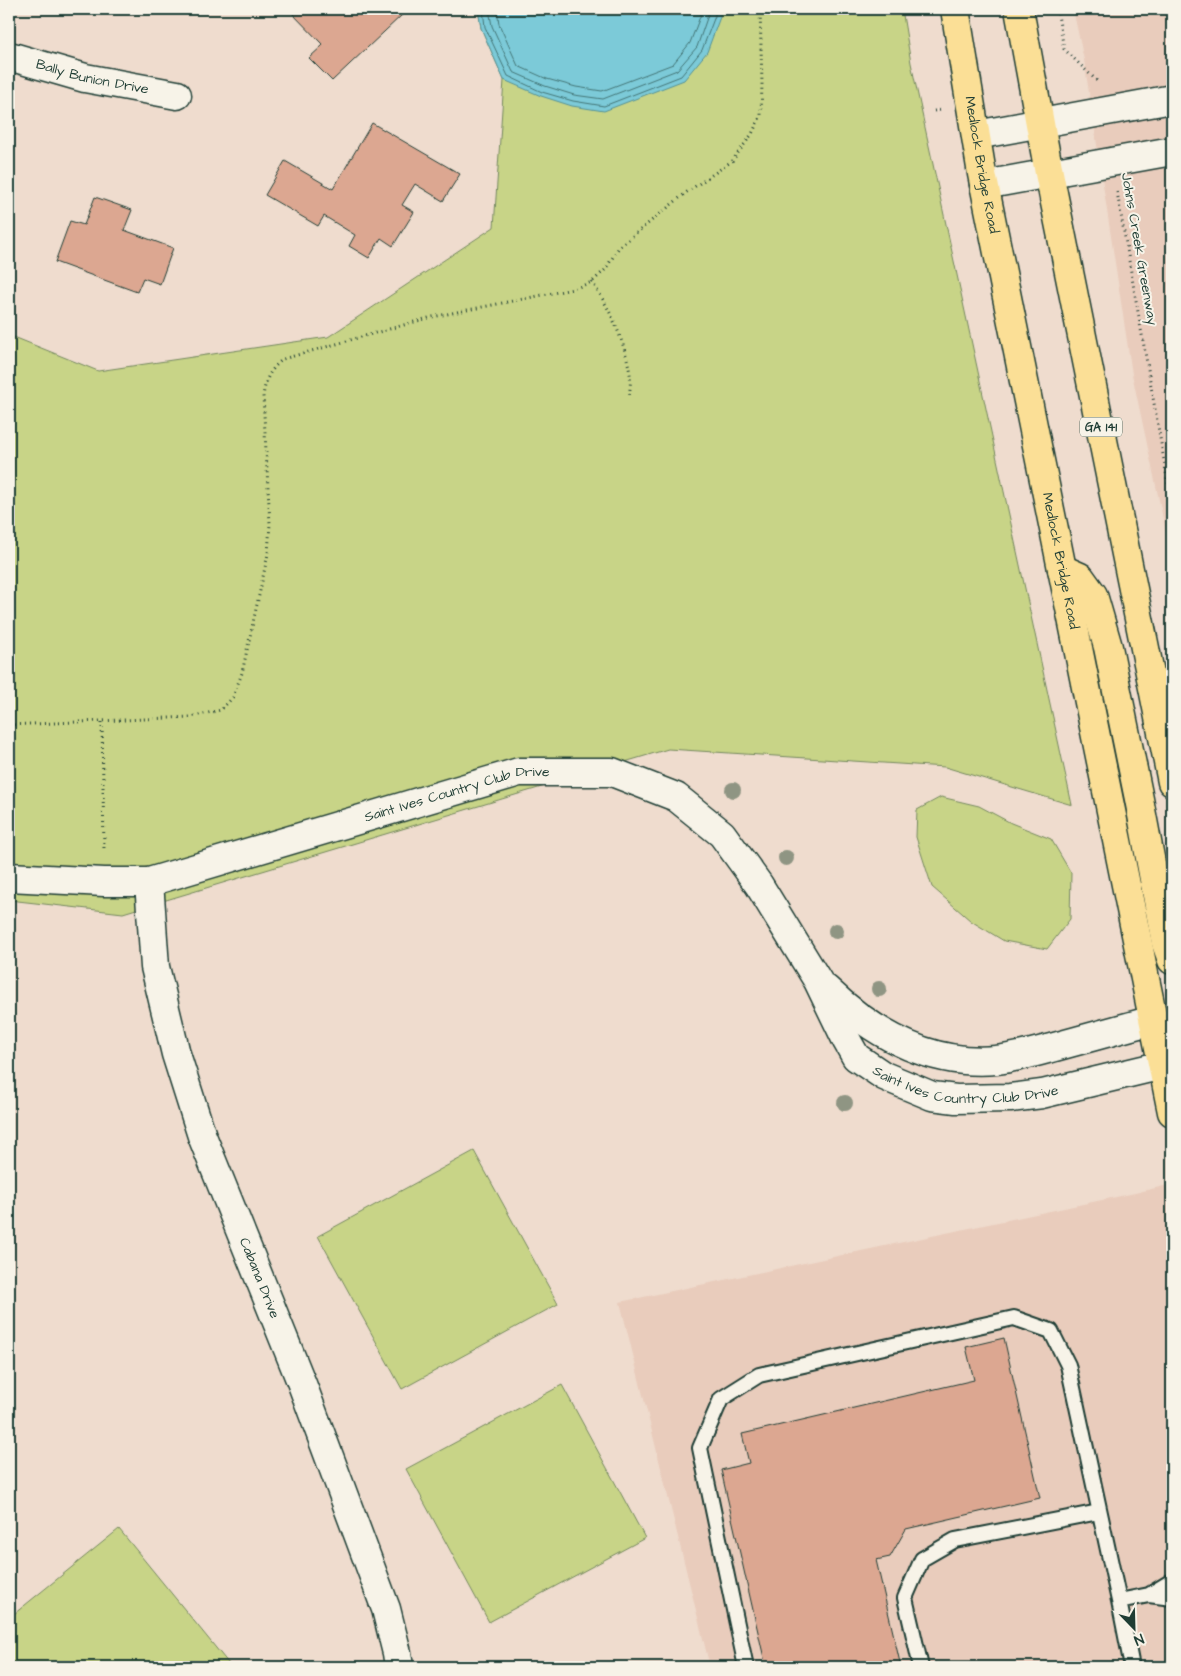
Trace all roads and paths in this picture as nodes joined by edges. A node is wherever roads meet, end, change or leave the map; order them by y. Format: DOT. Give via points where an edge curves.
graph roads {
  1 [pos="760,9"];
  2 [pos="955,9"];
  3 [pos="1019,9"];
  4 [pos="1057,9"];
  5 [pos="9,56"];
  6 [pos="177,95"];
  7 [pos="1172,99"];
  8 [pos="1103,112"];
  9 [pos="1040,122"];
  10 [pos="976,135"];
  11 [pos="1172,151"];
  12 [pos="1112,163"];
  13 [pos="1049,173"];
  14 [pos="984,185"];
  15 [pos="592,282"];
  16 [pos="630,397"];
  17 [pos="1172,506"];
  18 [pos="1062,569"];
  19 [pos="102,722"];
  20 [pos="9,725"];
  21 [pos="1172,782"];
  22 [pos="9,877"];
  23 [pos="104,882"];
  24 [pos="149,882"];
  25 [pos="1172,960"];
  26 [pos="818,981"];
  27 [pos="1162,1045"];
  28 [pos="1018,1057"];
  29 [pos="1026,1096"];
  30 [pos="1172,1112"];
  31 [pos="1099,1512"];
  32 [pos="1172,1581"];
  33 [pos="1149,1595"];
  34 [pos="1172,1598"];
  35 [pos="1119,1601"];
  36 [pos="399,1667"];
  37 [pos="746,1667"];
  38 [pos="921,1667"];
  39 [pos="1132,1667"];
  1 -- 15 [label="path" via="761,115 752,134 732,161 672,203 619,247 605,270"];
  2 -- 10 [label="highway, Medlock Bridge Road"];
  3 -- 9 [label="highway, GA 141"];
  4 -- 8 [label="path" via="1064,49 1098,81"];
  5 -- 6 [label="street, Bally Bunion Drive" via="85,78"];
  7 -- 8 [label="street"];
  8 -- 9 [label="street"];
  9 -- 10 [label="street"];
  9 -- 13 [label="highway, GA 141"];
  10 -- 14 [label="highway, Medlock Bridge Road"];
  11 -- 12 [label="street"];
  12 -- 13 [label="street"];
  12 -- 17 [label="path, Johns Creek Greenway"];
  13 -- 14 [label="street"];
  13 -- 21 [label="highway, GA 141"];
  14 -- 18 [label="highway, Medlock Bridge Road"];
  15 -- 16 [label="path" via="604,300 623,348 630,375"];
  15 -- 19 [label="path" via="573,289 432,317 283,358 266,379 263,396 270,524 268,554 242,673 233,697 221,710 190,717"];
  18 -- 25 [label="highway" via="1080,577 1093,596 1108,647"];
  18 -- 27 [label="highway, Medlock Bridge Road"];
  19 -- 20 [label="path"];
  19 -- 23 [label="path"];
  22 -- 23 [label="street, Saint Ives Country Club Drive"];
  23 -- 24 [label="street, Saint Ives Country Club Drive"];
  24 -- 26 [label="street, Saint Ives Country Club Drive" via="519,772 612,772 676,797 722,834 759,885"];
  24 -- 36 [label="street, Cabana Drive" via="155,966 179,1063 202,1136 302,1384 386,1609"];
  26 -- 28 [label="street, Saint Ives Country Club Drive" via="871,1026 916,1050 976,1061"];
  26 -- 29 [label="street, Saint Ives Country Club Drive" via="856,1057 884,1076 932,1096 956,1099"];
  27 -- 28 [label="street, Saint Ives Country Club Drive"];
  27 -- 29 [label="street, Saint Ives Country Club Drive" via="1042,1094"];
  27 -- 30 [label="highway, Medlock Bridge Road"];
  28 -- 29 [label="street"];
  31 -- 35 [label="lane"];
  31 -- 37 [label="lane" via="1068,1365 1051,1331 1014,1318 759,1375 721,1399 700,1448"];
  31 -- 38 [label="lane" via="955,1540 922,1559 905,1598"];
  32 -- 33 [label="lane"];
  33 -- 34 [label="lane"];
  33 -- 35 [label="lane"];
  35 -- 39 [label="lane"];
}
